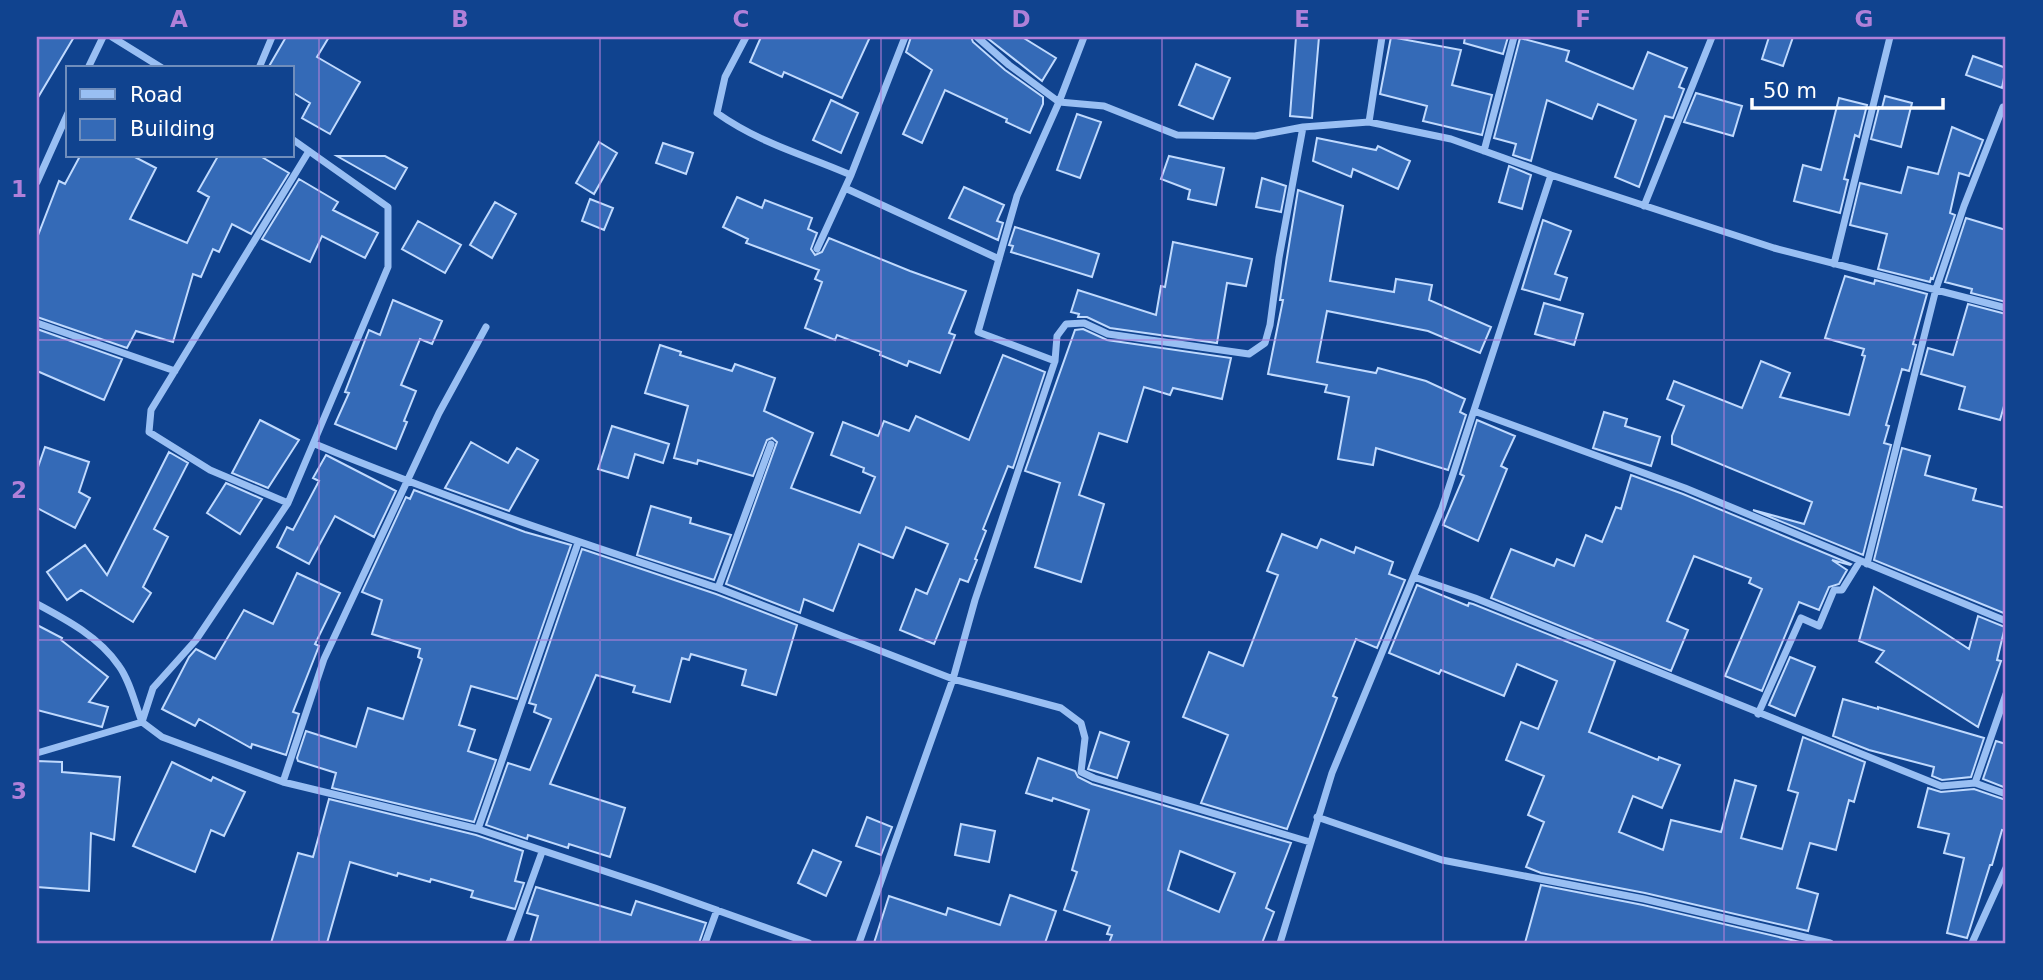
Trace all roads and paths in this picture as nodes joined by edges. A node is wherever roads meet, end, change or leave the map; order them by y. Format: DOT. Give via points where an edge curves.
graph roads {
  1 [pos="103,37"];
  2 [pos="112,37"];
  3 [pos="272,37"];
  4 [pos="746,37"];
  5 [pos="905,37"];
  6 [pos="977,37"];
  7 [pos="1084,37"];
  8 [pos="1381,37"];
  9 [pos="1514,37"];
  10 [pos="1712,37"];
  11 [pos="1890,37"];
  12 [pos="90,66"];
  13 [pos="159,66"];
  14 [pos="260,66"];
  15 [pos="1059,102"];
  16 [pos="2003,107"];
  17 [pos="66,117"];
  18 [pos="1368,122"];
  19 [pos="1303,127"];
  20 [pos="294,140"];
  21 [pos="309,151"];
  22 [pos="1484,151"];
  23 [pos="851,174"];
  24 [pos="1551,175"];
  25 [pos="37,182"];
  26 [pos="845,188"];
  27 [pos="1644,206"];
  28 [pos="817,248"];
  29 [pos="999,259"];
  30 [pos="1834,264"];
  31 [pos="1936,289"];
  32 [pos="2006,308"];
  33 [pos="37,323"];
  34 [pos="486,327"];
  35 [pos="1055,360"];
  36 [pos="175,371"];
  37 [pos="1474,411"];
  38 [pos="314,444"];
  39 [pos="771,444"];
  40 [pos="406,482"];
  41 [pos="288,503"];
  42 [pos="578,543"];
  43 [pos="1863,562"];
  44 [pos="1414,576"];
  45 [pos="718,588"];
  46 [pos="37,604"];
  47 [pos="2006,621"];
  48 [pos="953,679"];
  49 [pos="2006,694"];
  50 [pos="1758,714"];
  51 [pos="142,722"];
  52 [pos="37,753"];
  53 [pos="283,782"];
  54 [pos="1975,783"];
  55 [pos="2006,794"];
  56 [pos="1317,817"];
  57 [pos="478,830"];
  58 [pos="1310,842"];
  59 [pos="542,852"];
  60 [pos="2006,868"];
  61 [pos="717,910"];
  62 [pos="509,943"];
  63 [pos="705,943"];
  64 [pos="809,943"];
  65 [pos="859,943"];
  66 [pos="1280,943"];
  67 [pos="1830,943"];
  68 [pos="1972,943"];
  1 -- 12 [label="street"];
  2 -- 13 [label="street"];
  3 -- 14 [label="street"];
  4 -- 23 [label="street" via="725,77 717,113 743,131"];
  5 -- 23 [label="street"];
  6 -- 15 [label="street"];
  7 -- 15 [label="street"];
  8 -- 18 [label="street"];
  9 -- 22 [label="street"];
  10 -- 27 [label="street"];
  11 -- 30 [label="street"];
  15 -- 19 [label="street" via="1104,106 1177,135 1255,136"];
  15 -- 29 [label="street" via="1017,196"];
  16 -- 31 [label="street"];
  17 -- 25 [label="street"];
  18 -- 19 [label="street"];
  18 -- 22 [label="street" via="1451,139"];
  19 -- 35 [label="street" via="1265,343 1249,354 1108,334 1084,323 1066,324 1057,336"];
  20 -- 21 [label="street"];
  21 -- 36 [label="street"];
  21 -- 38 [label="street" via="388,207 388,267"];
  22 -- 24 [label="street"];
  23 -- 26 [label="street"];
  24 -- 27 [label="street"];
  24 -- 37 [label="street"];
  26 -- 28 [label="street"];
  26 -- 29 [label="street"];
  27 -- 30 [label="street"];
  29 -- 35 [label="street" via="978,332"];
  30 -- 31 [label="street"];
  31 -- 32 [label="street"];
  31 -- 43 [label="street"];
  33 -- 36 [label="street"];
  34 -- 40 [label="street"];
  35 -- 48 [label="street"];
  36 -- 41 [label="street" via="152,410 149,432 209,470"];
  37 -- 43 [label="street" via="1685,488"];
  37 -- 44 [label="street"];
  38 -- 40 [label="street"];
  38 -- 41 [label="street"];
  39 -- 45 [label="street"];
  40 -- 42 [label="street"];
  40 -- 53 [label="street" via="324,659"];
  41 -- 51 [label="street" via="196,640 153,688"];
  42 -- 45 [label="street"];
  42 -- 57 [label="street"];
  43 -- 47 [label="street"];
  43 -- 50 [label="street" via="1842,590 1834,590 1819,626 1801,618"];
  44 -- 50 [label="street"];
  44 -- 56 [label="street"];
  45 -- 48 [label="street"];
  46 -- 51 [label="street" via="72,623 120,667"];
  48 -- 58 [label="street" via="1061,708 1081,723 1082,772 1094,778"];
  48 -- 65 [label="street"];
  49 -- 54 [label="street"];
  50 -- 54 [label="street" via="1941,786"];
  51 -- 52 [label="street"];
  51 -- 53 [label="street" via="162,737"];
  53 -- 57 [label="street"];
  54 -- 55 [label="street"];
  56 -- 58 [label="street"];
  56 -- 67 [label="street" via="1442,860 1644,899"];
  57 -- 59 [label="street"];
  58 -- 66 [label="street"];
  59 -- 61 [label="street"];
  59 -- 62 [label="street"];
  60 -- 68 [label="street"];
  61 -- 63 [label="street"];
  61 -- 64 [label="street"];
}
